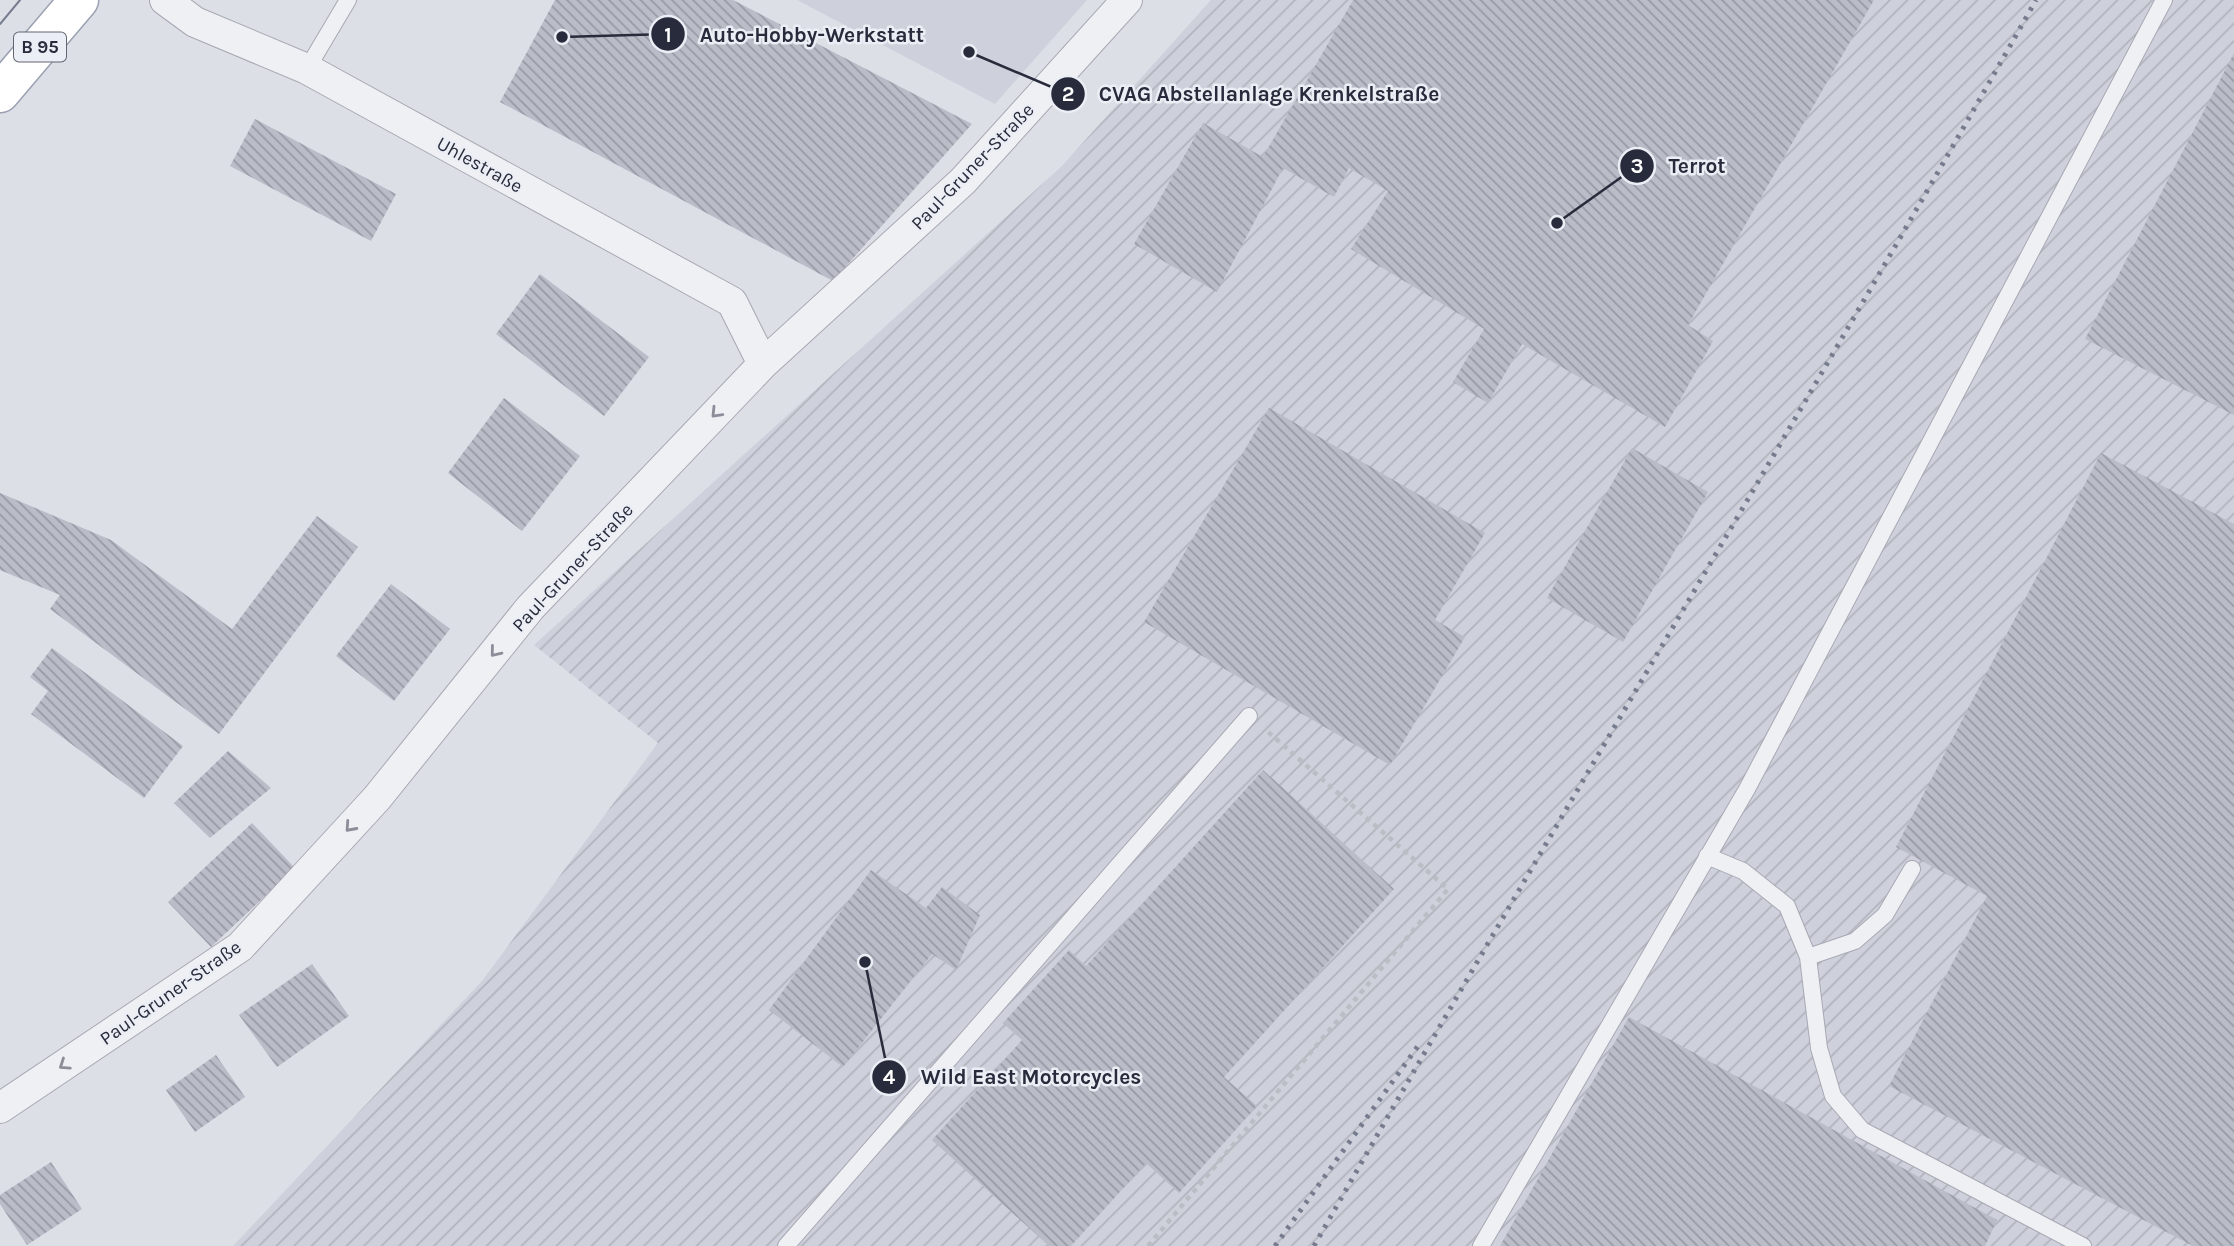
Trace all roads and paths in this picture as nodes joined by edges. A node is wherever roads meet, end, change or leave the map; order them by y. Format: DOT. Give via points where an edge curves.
graph roads {
  1 [pos="79,0"];
  2 [pos="165,0"];
  3 [pos="348,0"];
  4 [pos="1127,0"];
  5 [pos="2164,0"];
  6 [pos="307,69"];
  7 [pos="0,93"];
  8 [pos="763,364"];
  9 [pos="1249,716"];
  10 [pos="1707,856"];
  11 [pos="1912,869"];
  12 [pos="1808,957"];
  13 [pos="0,1108"];
  14 [pos="786,1246"];
  15 [pos="1149,1246"];
  16 [pos="1481,1246"];
  17 [pos="2083,1246"];
  1 -- 7 [label="main road, B 95"];
  2 -- 6 [label="street, Uhlestraße" via="195,22"];
  3 -- 6 [label="lane"];
  4 -- 8 [label="street, Paul-Gruner-Straße" via="963,181"];
  5 -- 10 [label="lane" via="1747,789"];
  6 -- 8 [label="street, Uhlestraße" via="732,303"];
  8 -- 13 [label="street, Paul-Gruner-Straße, one-way" via="530,608 377,798 240,947"];
  9 -- 14 [label="lane"];
  9 -- 15 [label="path" via="1448,889"];
  10 -- 12 [label="lane" via="1743,871 1787,906"];
  10 -- 16 [label="lane"];
  11 -- 12 [label="lane" via="1885,915 1855,941"];
  12 -- 17 [label="lane" via="1819,1048 1833,1096 1862,1130"];
}
